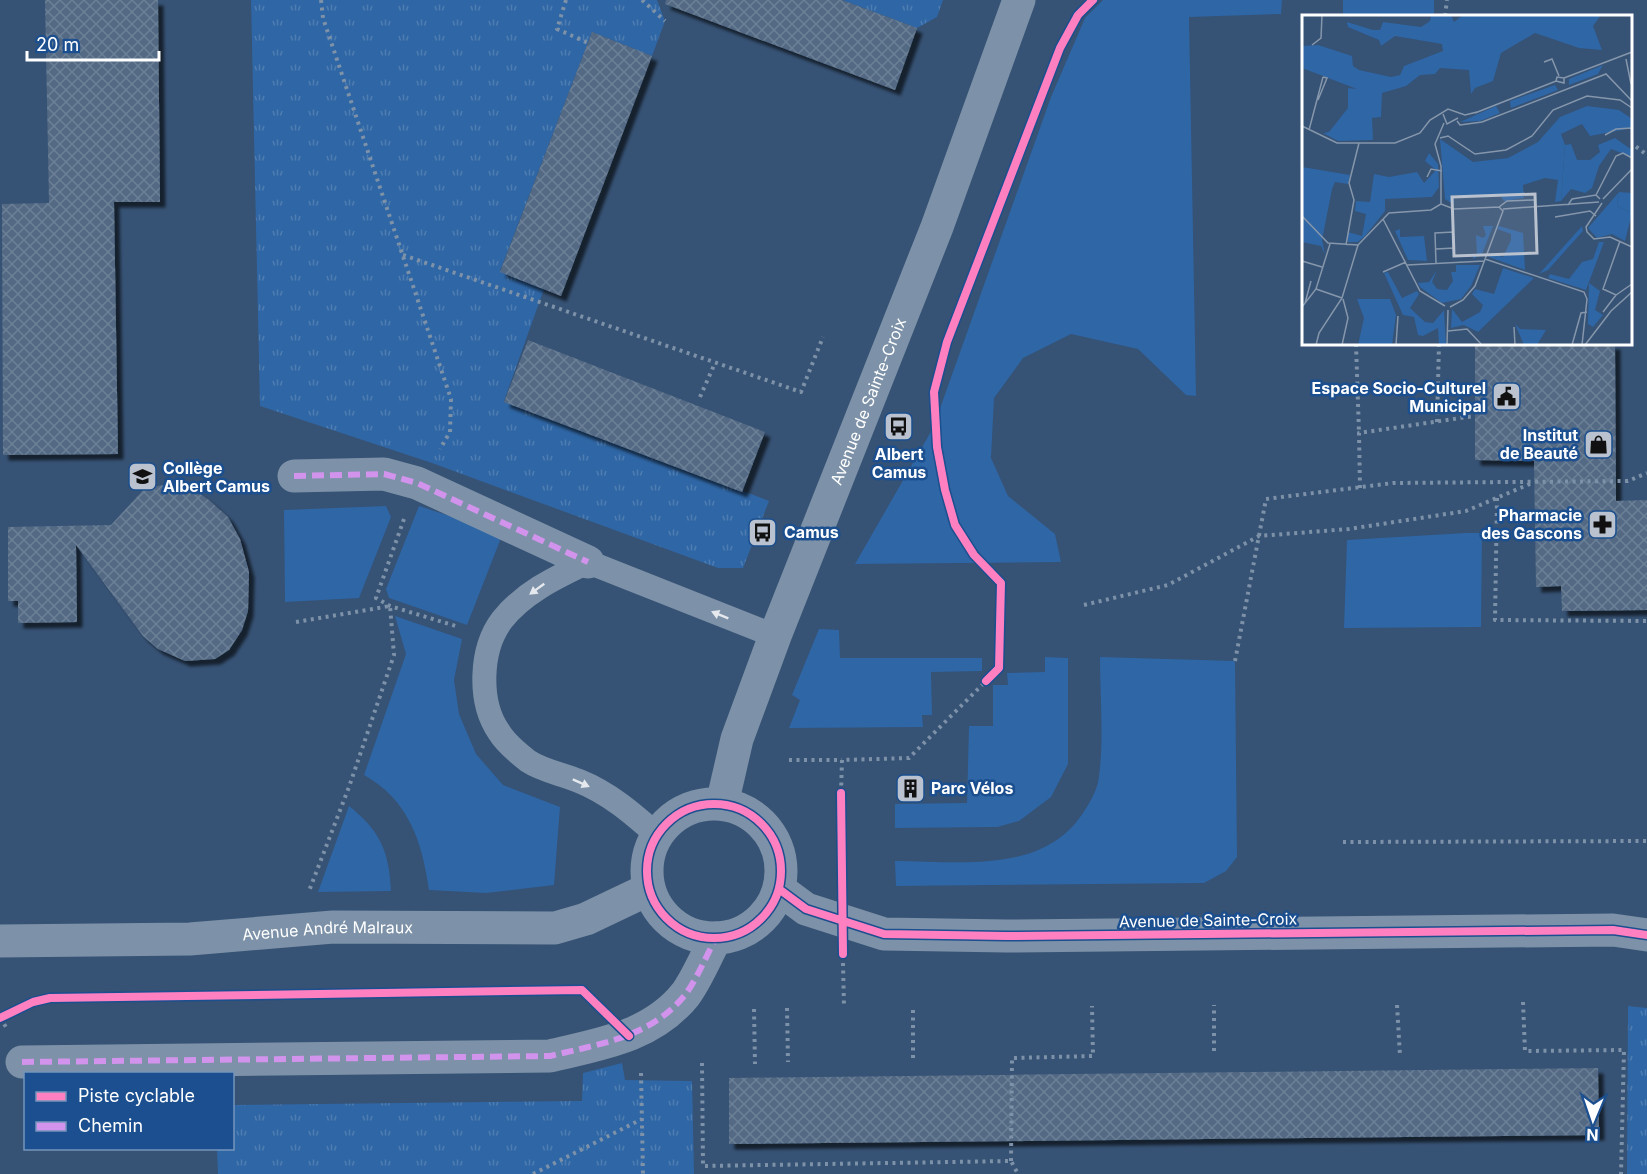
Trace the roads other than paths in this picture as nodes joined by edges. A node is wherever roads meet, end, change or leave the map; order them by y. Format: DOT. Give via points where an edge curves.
graph roads {
  1 [pos="1019,0"];
  2 [pos="294,476"];
  3 [pos="588,562"];
  4 [pos="775,636"];
  5 [pos="722,804"];
  6 [pos="657,835"];
  7 [pos="649,889"];
  8 [pos="779,889"];
  9 [pos="1647,935"];
  10 [pos="716,938"];
  11 [pos="0,941"];
  12 [pos="22,1062"];
  1 -- 4 [label="street, Avenue de Sainte-Croix" via="937,227"];
  2 -- 3 [label="street" via="384,474 417,483"];
  4 -- 3 [label="lane, one-way"];
  3 -- 6 [label="lane, one-way" via="537,588 502,620 488,649 484,678 489,707 499,732 527,760 621,802"];
  4 -- 5 [label="street, Avenue de Sainte-Croix" via="737,739"];
  5 -- 6 [label="street" via="703,804 685,810 669,820"];
  5 -- 8 [label="street" via="744,810 762,824 776,843 781,865"];
  6 -- 7 [label="street" via="647,861"];
  7 -- 10 [label="street" via="658,909 674,925 693,935"];
  7 -- 11 [label="street, Avenue André Malraux" via="586,919 555,928 333,927 190,939"];
  8 -- 9 [label="street, Avenue de Sainte-Croix" via="806,909 884,933 1006,936 1602,930"];
  8 -- 10 [label="street" via="756,924"];
  10 -- 12 [label="street" via="685,994 658,1022 629,1036 550,1056"];
}
